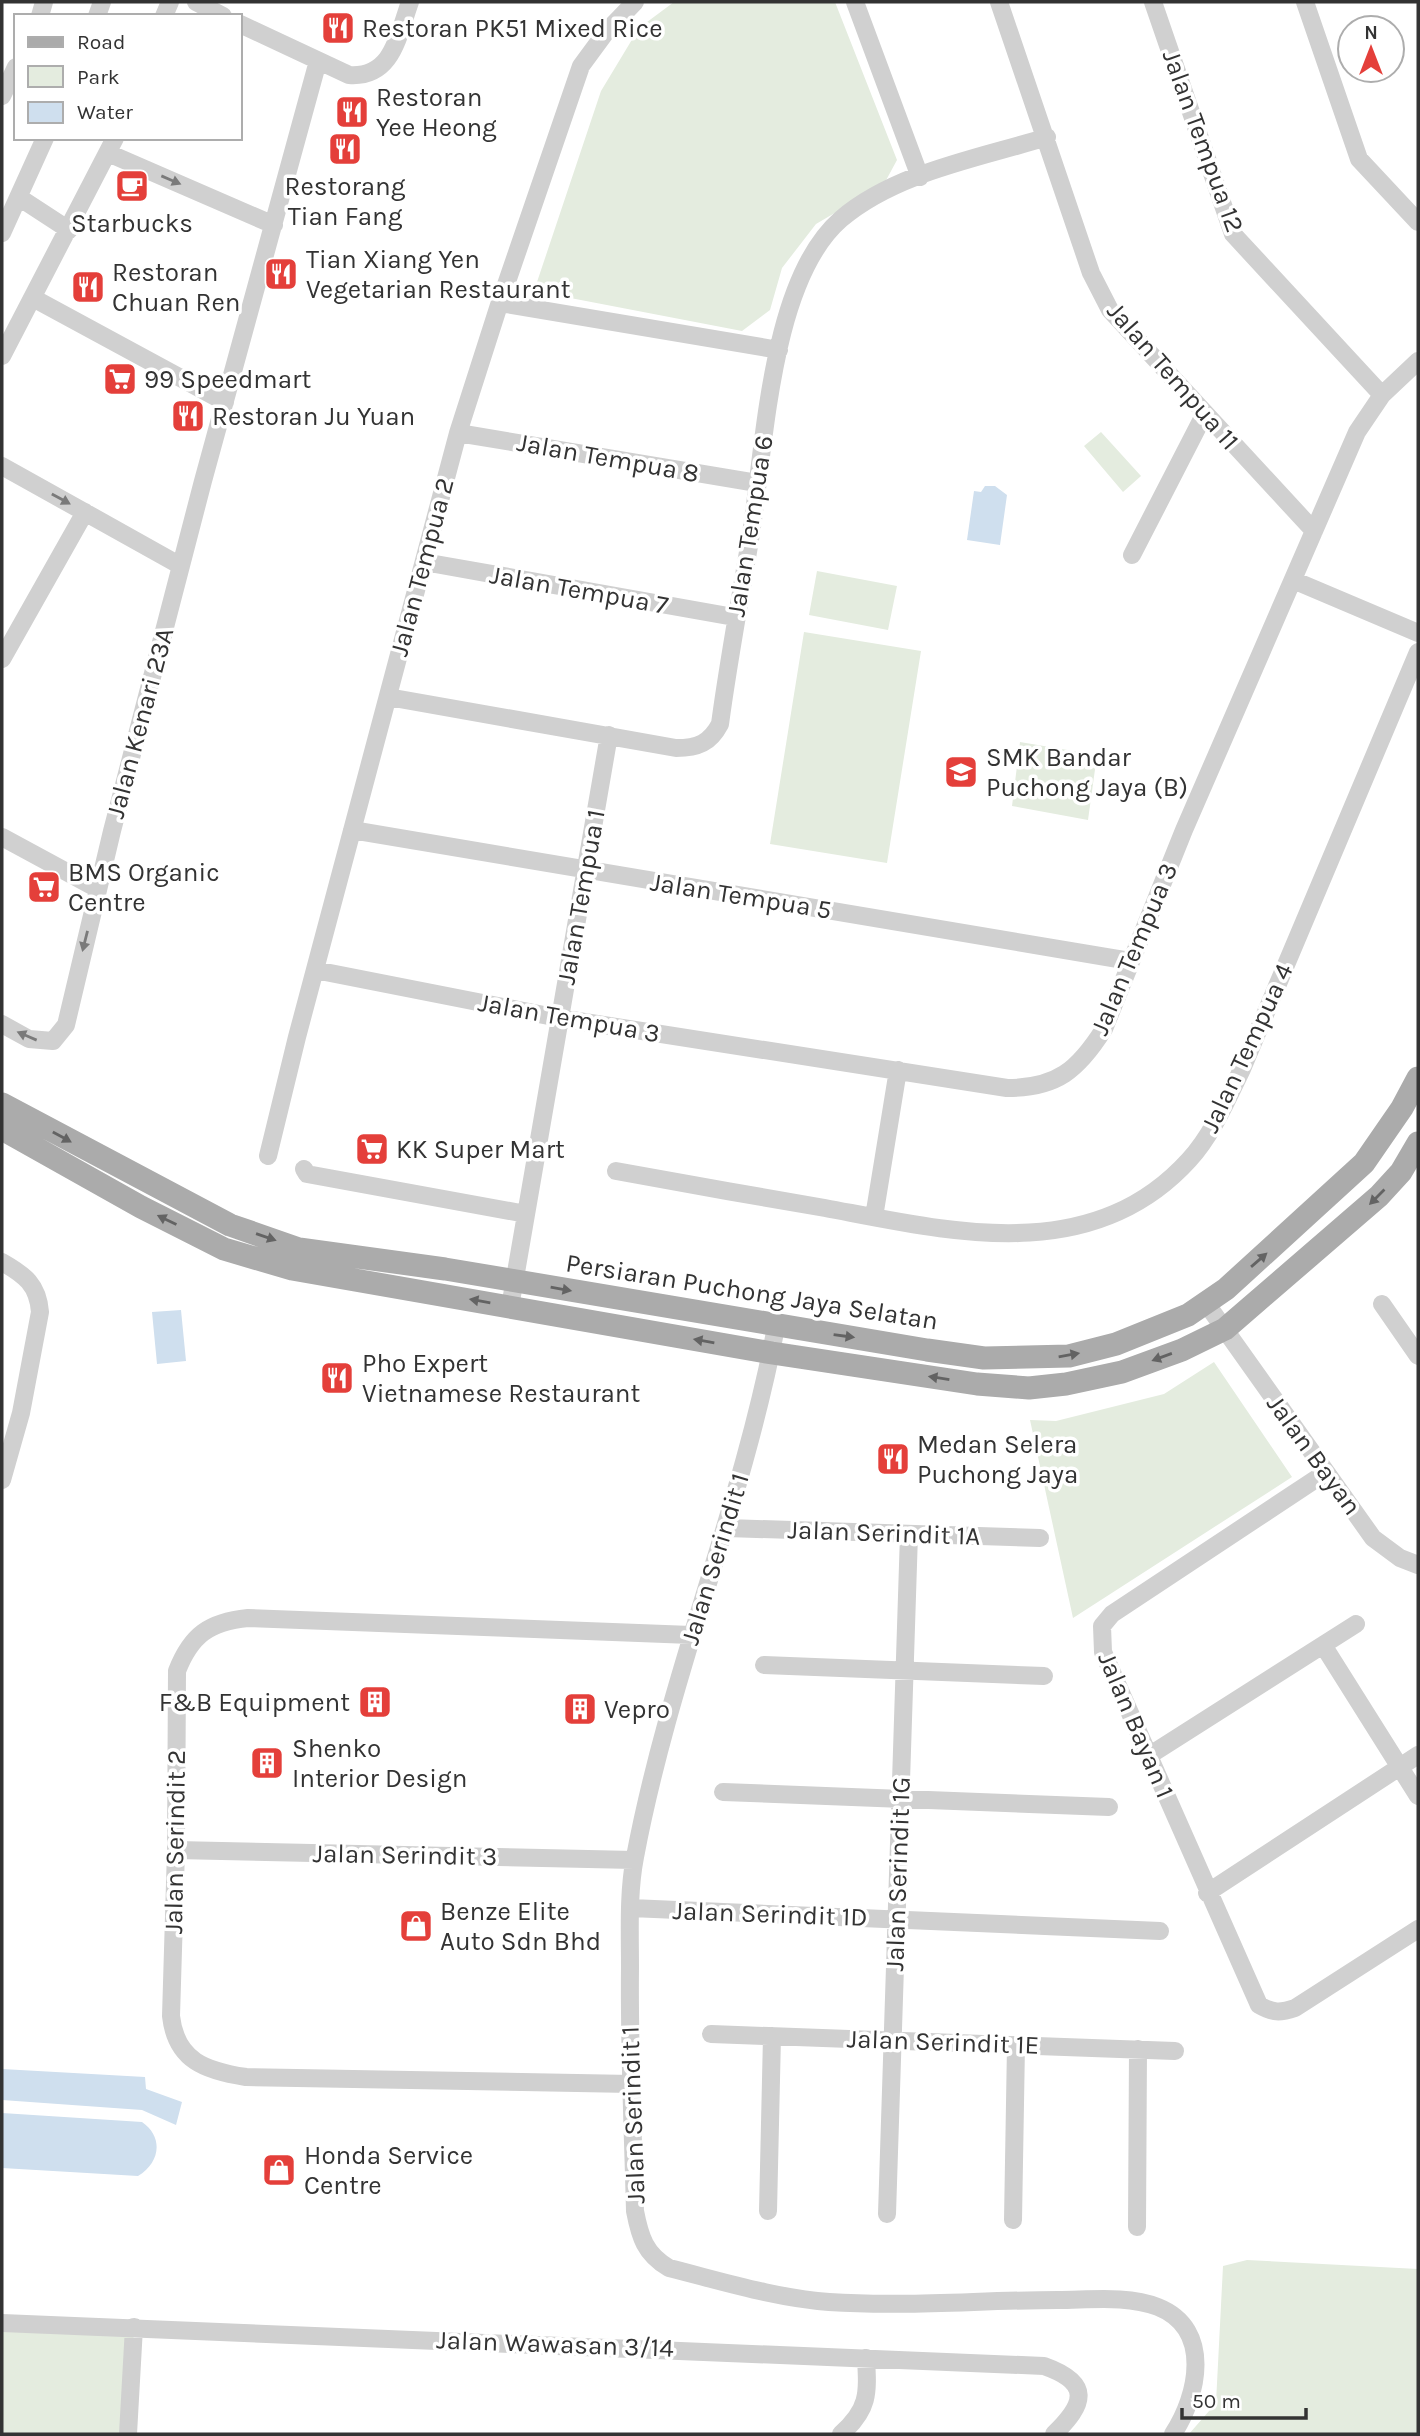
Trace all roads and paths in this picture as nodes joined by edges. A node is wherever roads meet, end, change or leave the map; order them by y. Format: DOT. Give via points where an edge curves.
graph roads {
  1 [pos="196,2"];
  2 [pos="410,2"];
  3 [pos="635,2"];
  4 [pos="855,2"];
  5 [pos="999,2"];
  6 [pos="1153,2"];
  7 [pos="1305,2"];
  8 [pos="219,14"];
  9 [pos="242,25"];
  10 [pos="318,61"];
  11 [pos="14,70"];
  12 [pos="2,96"];
  13 [pos="1047,137"];
  14 [pos="44,140"];
  15 [pos="111,146"];
  16 [pos="920,177"];
  17 [pos="20,198"];
  18 [pos="1418,222"];
  19 [pos="274,225"];
  20 [pos="69,230"];
  21 [pos="2,233"];
  22 [pos="33,298"];
  23 [pos="500,303"];
  24 [pos="779,350"];
  25 [pos="2,356"];
  26 [pos="1418,361"];
  27 [pos="1382,395"];
  28 [pos="225,402"];
  29 [pos="1204,415"];
  30 [pos="458,433"];
  31 [pos="2,466"];
  32 [pos="757,483"];
  33 [pos="85,512"];
  34 [pos="1314,531"];
  35 [pos="1132,555"];
  36 [pos="424,562"];
  37 [pos="181,566"];
  38 [pos="1293,580"];
  39 [pos="734,617"];
  40 [pos="1418,633"];
  41 [pos="1418,652"];
  42 [pos="2,659"];
  43 [pos="388,697"];
  44 [pos="609,735"];
  45 [pos="352,830"];
  46 [pos="2,837"];
  47 [pos="585,870"];
  48 [pos="99,889"];
  49 [pos="1130,961"];
  50 [pos="315,970"];
  51 [pos="559,1018"];
  52 [pos="2,1024"];
  53 [pos="898,1070"];
  54 [pos="1418,1078"];
  55 [pos="2,1104"];
  56 [pos="2,1129"];
  57 [pos="1418,1143"];
  58 [pos="268,1156"];
  59 [pos="304,1168"];
  60 [pos="616,1171"];
  61 [pos="526,1214"];
  62 [pos="874,1217"];
  63 [pos="2,1262"];
  64 [pos="514,1281"];
  65 [pos="1206,1303"];
  66 [pos="1382,1304"];
  67 [pos="510,1307"];
  68 [pos="776,1327"];
  69 [pos="1224,1329"];
  70 [pos="772,1353"];
  71 [pos="1418,1356"];
  72 [pos="1325,1473"];
  73 [pos="2,1480"];
  74 [pos="727,1528"];
  75 [pos="909,1534"];
  76 [pos="1040,1538"];
  77 [pos="1418,1565"];
  78 [pos="1356,1624"];
  79 [pos="691,1635"];
  80 [pos="1323,1645"];
  81 [pos="764,1665"];
  82 [pos="905,1671"];
  83 [pos="1044,1676"];
  84 [pos="1150,1755"];
  85 [pos="1418,1755"];
  86 [pos="1399,1767"];
  87 [pos="723,1792"];
  88 [pos="1418,1796"];
  89 [pos="901,1799"];
  90 [pos="1109,1807"];
  91 [pos="176,1850"];
  92 [pos="634,1860"];
  93 [pos="1207,1893"];
  94 [pos="631,1909"];
  95 [pos="897,1919"];
  96 [pos="1418,1929"];
  97 [pos="1160,1931"];
  98 [pos="712,2034"];
  99 [pos="772,2036"];
  100 [pos="893,2040"];
  101 [pos="1016,2045"];
  102 [pos="1138,2049"];
  103 [pos="1175,2051"];
  104 [pos="632,2084"];
  105 [pos="768,2211"];
  106 [pos="887,2214"];
  107 [pos="1013,2220"];
  108 [pos="1137,2227"];
  109 [pos="2,2323"];
  110 [pos="134,2326"];
  111 [pos="866,2358"];
  112 [pos="128,2434"];
  113 [pos="841,2434"];
  114 [pos="1054,2434"];
  115 [pos="1173,2434"];
  1 -- 8 [label="street"];
  2 -- 10 [label="street" via="383,66 349,75"];
  3 -- 23 [label="street, Jalan Tempua 2" via="582,66"];
  4 -- 16 [label="street"];
  5 -- 13 [label="street, Jalan Tempua 11"];
  6 -- 27 [label="street, Jalan Tempua 12" via="1233,234"];
  7 -- 18 [label="street" via="1359,159"];
  9 -- 10 [label="street"];
  10 -- 19 [label="street, Jalan Kenari 23A"];
  11 -- 12 [label="street"];
  13 -- 16 [label="street, Jalan Tempua 6"];
  13 -- 29 [label="street, Jalan Tempua 11" via="1091,273 1110,310"];
  14 -- 17 [label="street"];
  15 -- 19 [label="street, one-way"];
  15 -- 20 [label="street"];
  16 -- 24 [label="street, Jalan Tempua 6" via="862,205 821,240 797,286"];
  17 -- 20 [label="street"];
  17 -- 21 [label="street"];
  19 -- 28 [label="street, Jalan Kenari 23A"];
  20 -- 22 [label="street"];
  22 -- 25 [label="street"];
  22 -- 28 [label="street"];
  23 -- 24 [label="street"];
  23 -- 30 [label="street, Jalan Tempua 2"];
  24 -- 32 [label="street, Jalan Tempua 6"];
  26 -- 27 [label="street, Jalan Tempua 3"];
  27 -- 34 [label="street, Jalan Tempua 3" via="1357,432"];
  28 -- 37 [label="street, Jalan Kenari 23A"];
  29 -- 34 [label="street, Jalan Tempua 11"];
  29 -- 35 [label="street"];
  30 -- 32 [label="street, Jalan Tempua 8"];
  30 -- 36 [label="street, Jalan Tempua 2"];
  31 -- 33 [label="street, one-way"];
  32 -- 39 [label="street, Jalan Tempua 6" via="750,545"];
  33 -- 37 [label="street"];
  33 -- 42 [label="street"];
  34 -- 38 [label="street, Jalan Tempua 3"];
  36 -- 39 [label="street, Jalan Tempua 7"];
  36 -- 43 [label="street, Jalan Tempua 2"];
  37 -- 48 [label="street, Jalan Kenari 23A"];
  38 -- 40 [label="street"];
  38 -- 49 [label="street, Jalan Tempua 3"];
  39 -- 44 [label="street, Jalan Tempua 6" via="720,724 713,737 703,745 677,748"];
  41 -- 62 [label="street, Jalan Tempua 4" via="1242,1069 1189,1160 1122,1210 1069,1228 975,1234"];
  43 -- 44 [label="street, Jalan Tempua 6"];
  43 -- 45 [label="street, Jalan Tempua 2"];
  44 -- 47 [label="street, Jalan Tempua 1"];
  45 -- 47 [label="street, Jalan Tempua 5"];
  45 -- 50 [label="street, Jalan Tempua 2"];
  46 -- 48 [label="street"];
  47 -- 49 [label="street, Jalan Tempua 5"];
  47 -- 51 [label="street, Jalan Tempua 1"];
  48 -- 52 [label="street, Jalan Kenari 23A, one-way" via="66,1025 53,1041 29,1039"];
  49 -- 53 [label="street, Jalan Tempua 3" via="1091,1050 1050,1083 1007,1088"];
  50 -- 51 [label="street, Jalan Tempua 3"];
  50 -- 58 [label="street, Jalan Tempua 2"];
  51 -- 53 [label="street, Jalan Tempua 3"];
  51 -- 61 [label="street, Jalan Tempua 1"];
  53 -- 62 [label="street"];
  65 -- 54 [label="main road, Persiaran Puchong Jaya Selatan, one-way" via="1364,1163"];
  55 -- 64 [label="main road, Persiaran Puchong Jaya Selatan, one-way" via="230,1225 299,1248"];
  67 -- 56 [label="main road, Persiaran Puchong Jaya Selatan, one-way" via="292,1269 224,1248 141,1208"];
  57 -- 69 [label="main road, Persiaran Puchong Jaya Selatan, one-way" via="1379,1196"];
  59 -- 61 [label="street" via="307,1174"];
  60 -- 62 [label="street, Jalan Tempua 4"];
  61 -- 64 [label="street, Jalan Tempua 1"];
  63 -- 73 [label="street" via="32,1284 40,1312 21,1413"];
  64 -- 67 [label="street, Jalan Tempua 1"];
  64 -- 68 [label="main road, Persiaran Puchong Jaya Selatan, one-way"];
  68 -- 65 [label="main road, Persiaran Puchong Jaya Selatan, one-way" via="1025,1360 1069,1356 1116,1344"];
  65 -- 69 [label="street, Jalan Bayan"];
  66 -- 71 [label="street"];
  70 -- 67 [label="main road, Persiaran Puchong Jaya Selatan, one-way"];
  68 -- 70 [label="street, Jalan Serindit 1"];
  69 -- 70 [label="main road, Persiaran Puchong Jaya Selatan, one-way" via="1122,1371 1029,1388"];
  69 -- 72 [label="street, Jalan Bayan"];
  70 -- 74 [label="street, Jalan Serindit 1"];
  72 -- 77 [label="street, Jalan Bayan" via="1373,1538"];
  72 -- 84 [label="street, Jalan Bayan 1" via="1112,1614 1102,1626 1103,1652"];
  74 -- 75 [label="street, Jalan Serindit 1A"];
  74 -- 79 [label="street, Jalan Serindit 1"];
  75 -- 76 [label="street, Jalan Serindit 1A"];
  75 -- 82 [label="street, Jalan Serindit 1G"];
  78 -- 80 [label="street"];
  79 -- 91 [label="street, Jalan Serindit 2" via="248,1618 209,1627 186,1648 177,1671"];
  79 -- 92 [label="street, Jalan Serindit 1" via="661,1739"];
  80 -- 84 [label="street"];
  80 -- 86 [label="street"];
  81 -- 82 [label="street"];
  82 -- 83 [label="street"];
  82 -- 89 [label="street, Jalan Serindit 1G"];
  84 -- 93 [label="street, Jalan Bayan 1"];
  85 -- 86 [label="street"];
  86 -- 88 [label="street"];
  86 -- 93 [label="street"];
  87 -- 89 [label="street"];
  89 -- 90 [label="street"];
  89 -- 95 [label="street, Jalan Serindit 1G"];
  91 -- 92 [label="street, Jalan Serindit 3"];
  91 -- 104 [label="street, Jalan Serindit 2" via="172,2024 180,2047 200,2066 246,2077"];
  92 -- 94 [label="street, Jalan Serindit 1"];
  93 -- 96 [label="street, Jalan Bayan 1" via="1259,2006 1270,2012 1295,2008"];
  94 -- 95 [label="street, Jalan Serindit 1D"];
  94 -- 104 [label="street, Jalan Serindit 1"];
  95 -- 97 [label="street, Jalan Serindit 1D"];
  95 -- 100 [label="street, Jalan Serindit 1G"];
  98 -- 99 [label="street, Jalan Serindit 1E"];
  99 -- 100 [label="street, Jalan Serindit 1E"];
  99 -- 105 [label="street"];
  100 -- 101 [label="street, Jalan Serindit 1E"];
  100 -- 106 [label="street, Jalan Serindit 1G"];
  101 -- 102 [label="street, Jalan Serindit 1E"];
  101 -- 107 [label="street"];
  102 -- 103 [label="street, Jalan Serindit 1E"];
  102 -- 108 [label="street"];
  104 -- 115 [label="street, Jalan Serindit 1" via="635,2211 639,2232 654,2259 668,2268 829,2302 1109,2299 1158,2307 1190,2334 1196,2352 1192,2393"];
  109 -- 110 [label="street, Jalan Wawasan 3/14"];
  110 -- 111 [label="street, Jalan Wawasan 3/14"];
  110 -- 112 [label="street"];
  111 -- 113 [label="street" via="867,2400 861,2414"];
  111 -- 114 [label="street, Jalan Wawasan 3/14" via="1030,2364 1058,2371 1078,2385 1080,2396 1077,2410"];
}
